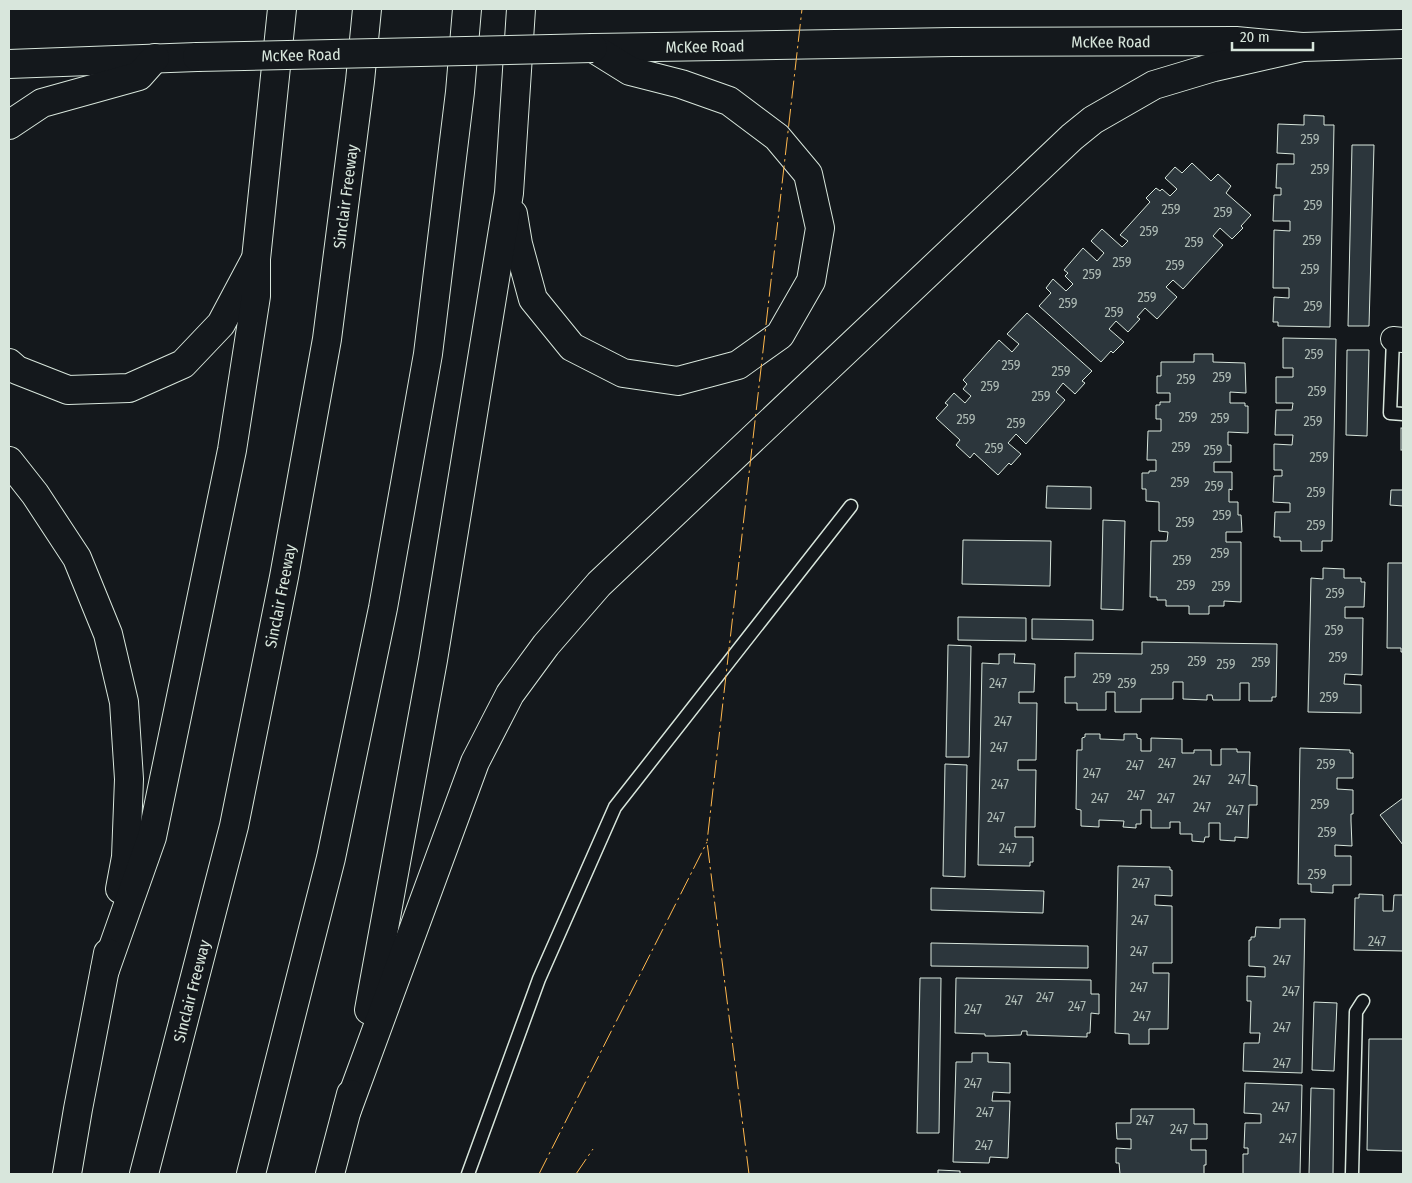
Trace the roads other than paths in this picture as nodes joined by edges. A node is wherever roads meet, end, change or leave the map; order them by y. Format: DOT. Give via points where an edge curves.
graph roads {
  1 [pos="282,9"];
  2 [pos="367,9"];
  3 [pos="467,9"];
  4 [pos="521,9"];
  5 [pos="1403,44"];
  6 [pos="1302,47"];
  7 [pos="593,48"];
  8 [pos="155,58"];
  9 [pos="9,64"];
  10 [pos="9,125"];
  11 [pos="509,193"];
  12 [pos="256,258"];
  13 [pos="1398,340"];
  14 [pos="9,363"];
  15 [pos="1403,414"];
  16 [pos="9,461"];
  17 [pos="851,506"];
  18 [pos="105,970"];
  19 [pos="1363,1001"];
  20 [pos="347,1110"];
  21 [pos="67,1174"];
  22 [pos="144,1174"];
  23 [pos="251,1174"];
  24 [pos="330,1174"];
  25 [pos="468,1174"];
  26 [pos="1352,1174"];
  1 -- 12 [label="main road"];
  2 -- 22 [label="main road, Sinclair Freeway" via="327,339 284,577 234,826"];
  3 -- 23 [label="main road" via="428,354 383,608 331,858"];
  4 -- 11 [label="main road"];
  5 -- 6 [label="main road, McKee Road"];
  6 -- 7 [label="main road, McKee Road" via="1216,41"];
  6 -- 20 [label="main road" via="1214,67 1154,85 1093,120 599,584 546,645 510,694 475,762"];
  7 -- 8 [label="main road, McKee Road, bridge"];
  7 -- 11 [label="main road" via="630,71 729,101 776,136 808,174 820,228 819,237 811,281 780,335 738,365 678,381 623,373 572,347 532,299"];
  8 -- 9 [label="main road, McKee Road"];
  8 -- 10 [label="main road" via="139,76 42,103"];
  11 -- 20 [label="main road" via="433,660 373,992"];
  12 -- 14 [label="main road" via="221,324 183,364 129,388 68,390 17,370"];
  12 -- 18 [label="main road" via="256,296 232,450 152,837"];
  13 -- 15 [label="lane" via="1390,413"];
  16 -- 18 [label="main road" via="77,558 108,634 124,702 130,779 126,856"];
  17 -- 25 [label="lane" via="615,807 539,979"];
  18 -- 21 [label="main road"];
  19 -- 26 [label="lane" via="1356,1012"];
  20 -- 24 [label="main road"];
}
